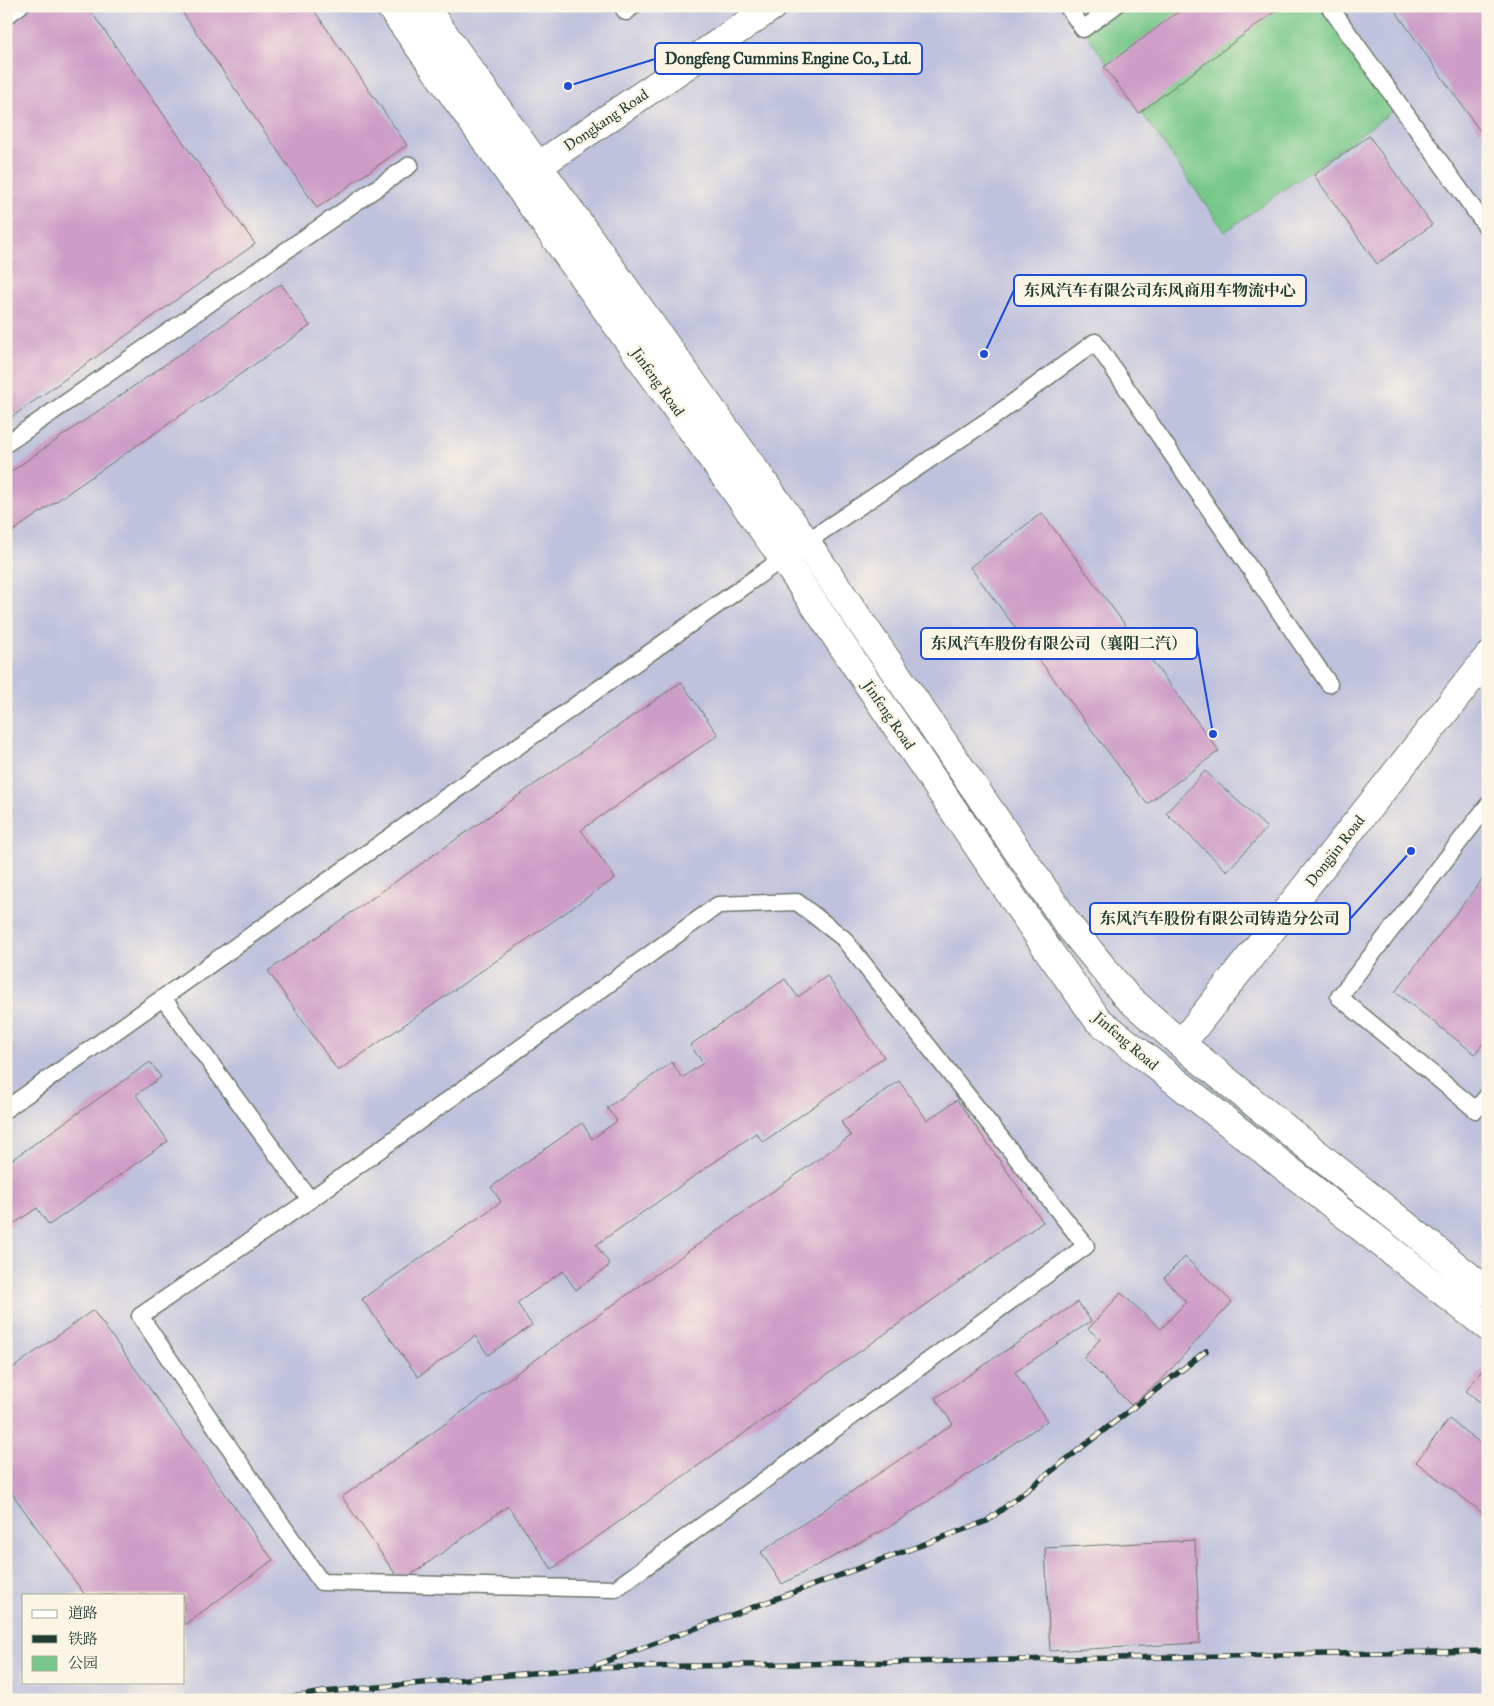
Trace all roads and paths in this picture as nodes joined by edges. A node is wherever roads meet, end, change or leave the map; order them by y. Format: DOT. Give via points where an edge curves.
graph roads {
  1 [pos="20,6"];
  2 [pos="390,6"];
  3 [pos="424,6"];
  4 [pos="622,6"];
  5 [pos="633,6"];
  6 [pos="772,6"];
  7 [pos="1067,6"];
  8 [pos="1115,6"];
  9 [pos="1329,6"];
  10 [pos="6,16"];
  11 [pos="410,165"];
  12 [pos="538,166"];
  13 [pos="1483,212"];
  14 [pos="1488,230"];
  15 [pos="6,444"];
  16 [pos="806,542"];
  17 [pos="783,558"];
  18 [pos="1488,657"];
  19 [pos="1329,684"];
  20 [pos="1488,805"];
  21 [pos="162,998"];
  22 [pos="1181,1044"];
  23 [pos="1488,1095"];
  24 [pos="6,1109"];
  25 [pos="310,1200"];
  26 [pos="1488,1292"];
  27 [pos="1488,1327"];
  1 -- 10 [label="lane"];
  2 -- 17 [label="street, Jinfeng Road"];
  3 -- 12 [label="street, Jinfeng Road"];
  4 -- 5 [label="lane" via="626,12"];
  6 -- 12 [label="street, Dongkang Road"];
  7 -- 8 [label="lane" via="1083,29"];
  9 -- 13 [label="lane"];
  11 -- 15 [label="lane"];
  12 -- 16 [label="street, Jinfeng Road"];
  13 -- 14 [label="lane"];
  16 -- 17 [label="lane"];
  16 -- 19 [label="lane" via="996,415 1095,342"];
  16 -- 22 [label="street, Jinfeng Road" via="1070,926 1126,996"];
  17 -- 21 [label="lane"];
  17 -- 27 [label="street, Jinfeng Road" via="1098,1020"];
  18 -- 22 [label="street, Dongjin Road"];
  20 -- 23 [label="lane" via="1339,997 1476,1110"];
  21 -- 24 [label="lane"];
  21 -- 25 [label="lane"];
  22 -- 26 [label="street, Jinfeng Road"];
  25 -- 25 [label="lane" via="718,905 797,902 843,938 1086,1246 615,1590 321,1582 140,1316"];
}
